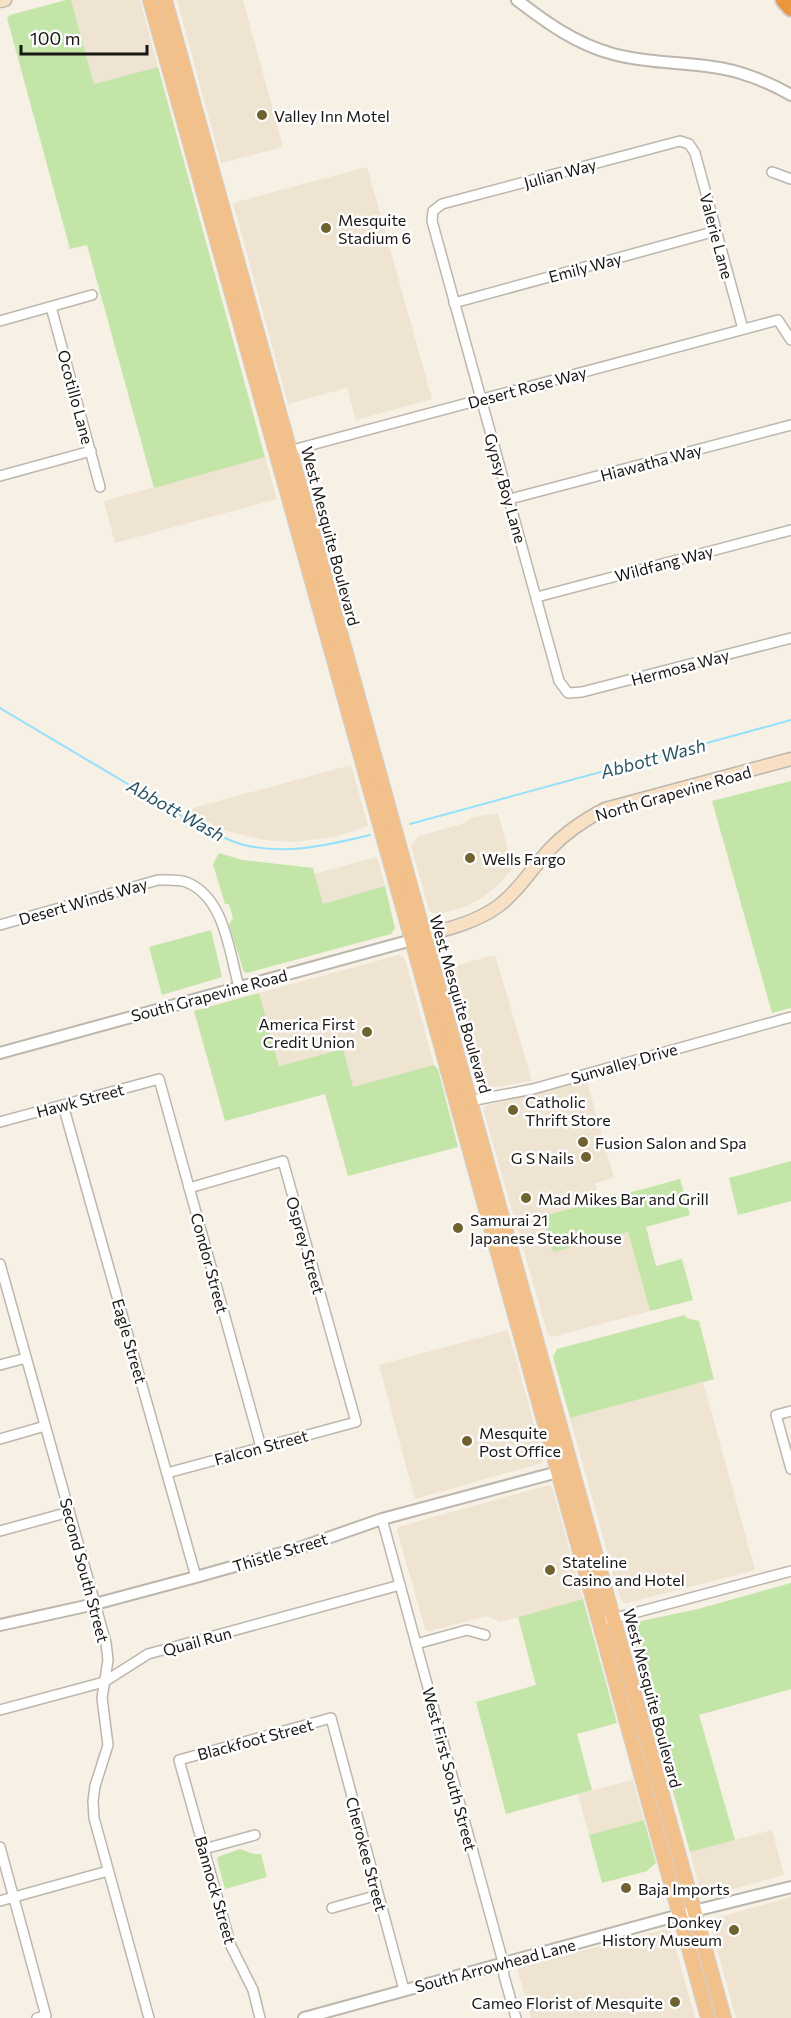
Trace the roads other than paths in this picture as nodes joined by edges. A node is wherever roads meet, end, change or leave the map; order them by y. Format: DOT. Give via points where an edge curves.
graph roads {
  1 [pos="5,0"];
  2 [pos="150,0"];
  3 [pos="165,0"];
  4 [pos="517,0"];
  5 [pos="784,0"];
  6 [pos="0,1"];
  7 [pos="791,8"];
  8 [pos="791,95"];
  9 [pos="689,144"];
  10 [pos="772,172"];
  11 [pos="791,179"];
  12 [pos="433,211"];
  13 [pos="716,231"];
  14 [pos="92,295"];
  15 [pos="454,303"];
  16 [pos="51,307"];
  17 [pos="0,321"];
  18 [pos="743,329"];
  19 [pos="791,340"];
  20 [pos="481,400"];
  21 [pos="791,425"];
  22 [pos="91,451"];
  23 [pos="290,451"];
  24 [pos="276,454"];
  25 [pos="0,476"];
  26 [pos="100,487"];
  27 [pos="510,499"];
  28 [pos="791,530"];
  29 [pos="537,597"];
  30 [pos="791,638"];
  31 [pos="349,690"];
  32 [pos="568,693"];
  33 [pos="791,759"];
  34 [pos="0,925"];
  35 [pos="418,938"];
  36 [pos="239,987"];
  37 [pos="791,1017"];
  38 [pos="0,1053"];
  39 [pos="159,1079"];
  40 [pos="471,1101"];
  41 [pos="457,1104"];
  42 [pos="63,1105"];
  43 [pos="0,1122"];
  44 [pos="486,1183"];
  45 [pos="189,1188"];
  46 [pos="0,1264"];
  47 [pos="26,1358"];
  48 [pos="0,1365"];
  49 [pos="791,1411"];
  50 [pos="356,1422"];
  51 [pos="45,1426"];
  52 [pos="0,1439"];
  53 [pos="261,1447"];
  54 [pos="572,1468"];
  55 [pos="791,1469"];
  56 [pos="558,1472"];
  57 [pos="167,1473"];
  58 [pos="69,1512"];
  59 [pos="382,1520"];
  60 [pos="0,1531"];
  61 [pos="791,1571"];
  62 [pos="196,1577"];
  63 [pos="400,1585"];
  64 [pos="95,1604"];
  65 [pos="614,1618"];
  66 [pos="600,1622"];
  67 [pos="0,1625"];
  68 [pos="485,1635"];
  69 [pos="416,1644"];
  70 [pos="104,1682"];
  71 [pos="0,1710"];
  72 [pos="331,1718"];
  73 [pos="179,1760"];
  74 [pos="255,1835"];
  75 [pos="0,1846"];
  76 [pos="204,1849"];
  77 [pos="108,1871"];
  78 [pos="791,1887"];
  79 [pos="378,1896"];
  80 [pos="14,1897"];
  81 [pos="0,1901"];
  82 [pos="332,1908"];
  83 [pos="687,1913"];
  84 [pos="503,1962"];
  85 [pos="404,1990"];
  86 [pos="42,2017"];
  87 [pos="149,2018"];
  88 [pos="260,2018"];
  89 [pos="304,2018"];
  90 [pos="516,2018"];
  91 [pos="708,2018"];
  92 [pos="724,2018"];
  1 -- 6 [label="main road"];
  2 -- 24 [label="main road, West Mesquite Boulevard"];
  3 -- 23 [label="main road, West Mesquite Boulevard"];
  4 -- 8 [label="street" via="561,33 586,45 649,61 741,73"];
  5 -- 7 [label="highway"];
  9 -- 12 [label="street, Julian Way" via="680,141 442,204"];
  9 -- 13 [label="street, Valerie Lane" via="695,153"];
  10 -- 11 [label="street"];
  12 -- 15 [label="street, Gypsy Boy Lane" via="432,221"];
  13 -- 15 [label="street, Emily Way"];
  13 -- 18 [label="street, Valerie Lane"];
  14 -- 16 [label="street"];
  15 -- 20 [label="street, Gypsy Boy Lane"];
  16 -- 17 [label="street"];
  16 -- 22 [label="street, Ocotillo Lane"];
  18 -- 19 [label="street, Desert Rose Way" via="778,320"];
  18 -- 20 [label="street, Desert Rose Way"];
  20 -- 23 [label="street, Desert Rose Way"];
  20 -- 27 [label="street, Gypsy Boy Lane"];
  21 -- 27 [label="street, Hiawatha Way"];
  22 -- 25 [label="street"];
  22 -- 26 [label="street, Ocotillo Lane"];
  23 -- 24 [label="street, Desert Rose Way"];
  23 -- 31 [label="main road, West Mesquite Boulevard"];
  24 -- 31 [label="main road, West Mesquite Boulevard"];
  27 -- 29 [label="street, Gypsy Boy Lane"];
  28 -- 29 [label="street, Wildfang Way"];
  29 -- 32 [label="street, Gypsy Boy Lane" via="559,681"];
  30 -- 32 [label="street, Hermosa Way" via="582,693"];
  31 -- 35 [label="main road, West Mesquite Boulevard"];
  33 -- 35 [label="main road, North Grapevine Road" via="605,809 567,832 498,906 470,921"];
  34 -- 36 [label="street, Desert Winds Way" via="158,880 185,881 204,893 218,911"];
  35 -- 36 [label="street, South Grapevine Road"];
  35 -- 40 [label="main road, West Mesquite Boulevard"];
  35 -- 41 [label="main road, West Mesquite Boulevard"];
  36 -- 38 [label="street, South Grapevine Road"];
  37 -- 40 [label="street, Sunvalley Drive" via="533,1089"];
  39 -- 42 [label="street, Hawk Street"];
  39 -- 45 [label="street, Condor Street"];
  40 -- 41 [label="street, Sunvalley Drive"];
  40 -- 44 [label="main road, West Mesquite Boulevard"];
  41 -- 44 [label="main road, West Mesquite Boulevard"];
  42 -- 43 [label="street, Hawk Street"];
  42 -- 57 [label="street, Eagle Street"];
  44 -- 54 [label="main road, West Mesquite Boulevard"];
  44 -- 56 [label="main road, West Mesquite Boulevard"];
  45 -- 50 [label="street, Osprey Street" via="283,1161"];
  45 -- 53 [label="street, Condor Street"];
  46 -- 47 [label="street, Second South Street"];
  47 -- 48 [label="street"];
  47 -- 51 [label="street, Second South Street"];
  49 -- 55 [label="street" via="776,1415"];
  50 -- 53 [label="street, Falcon Street"];
  51 -- 52 [label="street"];
  51 -- 58 [label="street, Second South Street"];
  53 -- 57 [label="street, Falcon Street"];
  54 -- 56 [label="main road"];
  54 -- 65 [label="main road, West Mesquite Boulevard"];
  56 -- 59 [label="street, Thistle Street"];
  56 -- 66 [label="main road, West Mesquite Boulevard"];
  57 -- 62 [label="street, Eagle Street"];
  58 -- 60 [label="street"];
  58 -- 64 [label="street, Second South Street"];
  59 -- 62 [label="street, Thistle Street"];
  59 -- 63 [label="street, West First South Street"];
  61 -- 65 [label="street"];
  62 -- 64 [label="street, Thistle Street"];
  63 -- 69 [label="street, West First South Street"];
  63 -- 70 [label="street, Quail Run" via="148,1654"];
  64 -- 67 [label="street, Thistle Street"];
  64 -- 70 [label="street, Second South Street" via="108,1660"];
  65 -- 66 [label="street"];
  65 -- 83 [label="main road, West Mesquite Boulevard"];
  66 -- 83 [label="main road, West Mesquite Boulevard"];
  68 -- 69 [label="street" via="467,1630"];
  69 -- 84 [label="street, West First South Street"];
  70 -- 71 [label="street, Quail Run"];
  70 -- 77 [label="street, Second South Street" via="102,1698 108,1745 93,1801"];
  72 -- 73 [label="street, Blackfoot Street"];
  72 -- 79 [label="street, Cherokee Street"];
  73 -- 76 [label="street, Bannock Street"];
  74 -- 76 [label="street"];
  75 -- 80 [label="street"];
  76 -- 88 [label="street, Bannock Street" via="231,1946 253,1990"];
  77 -- 80 [label="street"];
  77 -- 87 [label="street, Second South Street"];
  78 -- 83 [label="street, South Arrowhead Lane"];
  79 -- 82 [label="street"];
  79 -- 85 [label="street, Cherokee Street"];
  80 -- 81 [label="street"];
  80 -- 86 [label="street"];
  83 -- 84 [label="street, South Arrowhead Lane"];
  83 -- 91 [label="main road, West Mesquite Boulevard"];
  83 -- 92 [label="main road, West Mesquite Boulevard"];
  84 -- 85 [label="street, South Arrowhead Lane"];
  84 -- 90 [label="street, West First South Street"];
  85 -- 89 [label="street, South Arrowhead Lane"];
}
